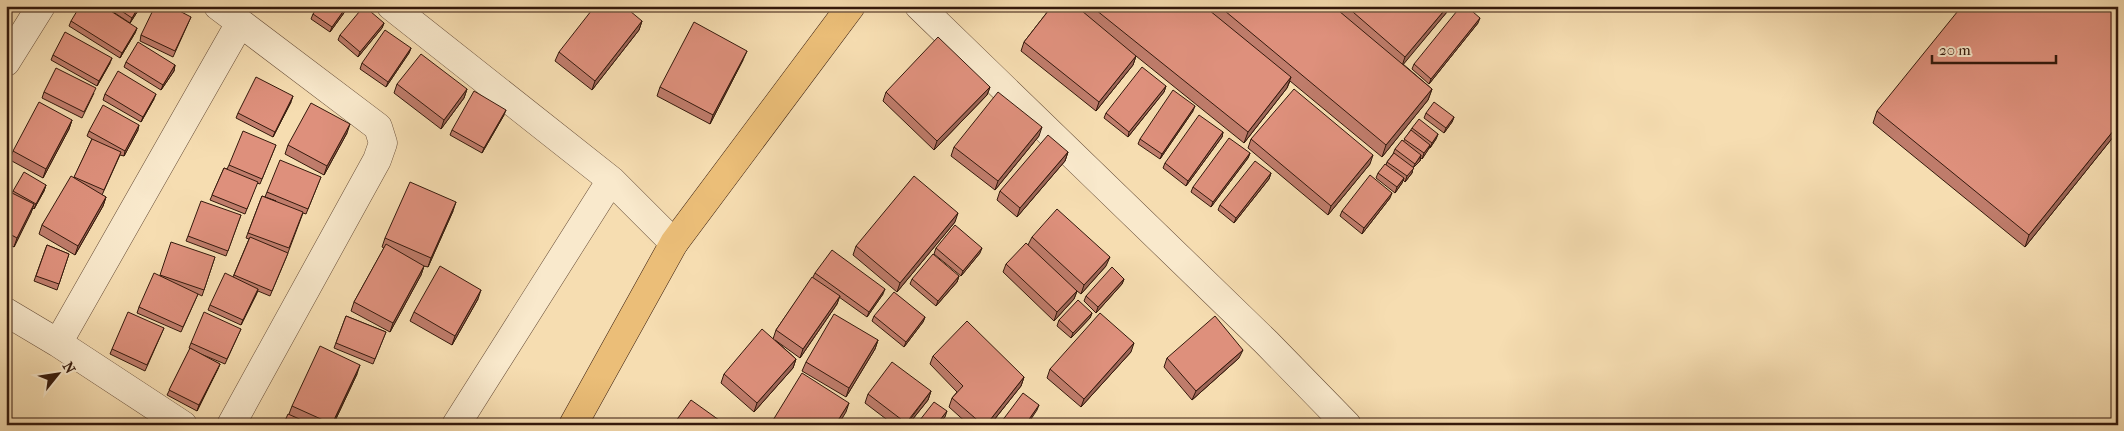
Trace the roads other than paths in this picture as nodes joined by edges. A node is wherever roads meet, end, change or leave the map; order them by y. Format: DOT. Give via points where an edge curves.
graph roads {
  1 [pos="41,6"];
  2 [pos="218,6"];
  3 [pos="391,6"];
  4 [pos="851,6"];
  5 [pos="920,6"];
  6 [pos="240,22"];
  7 [pos="6,62"];
  8 [pos="611,180"];
  9 [pos="674,243"];
  10 [pos="6,312"];
  11 [pos="58,343"];
  12 [pos="183,425"];
  13 [pos="231,425"];
  14 [pos="456,425"];
  15 [pos="572,425"];
  16 [pos="1347,425"];
  1 -- 7 [label="street"];
  2 -- 6 [label="street"];
  3 -- 8 [label="street"];
  4 -- 9 [label="main road"];
  5 -- 16 [label="street" via="1266,342"];
  6 -- 11 [label="street"];
  6 -- 13 [label="street" via="378,127 383,143 377,160"];
  8 -- 9 [label="street"];
  8 -- 14 [label="street"];
  9 -- 15 [label="main road"];
  10 -- 11 [label="street"];
  11 -- 12 [label="street"];
}
